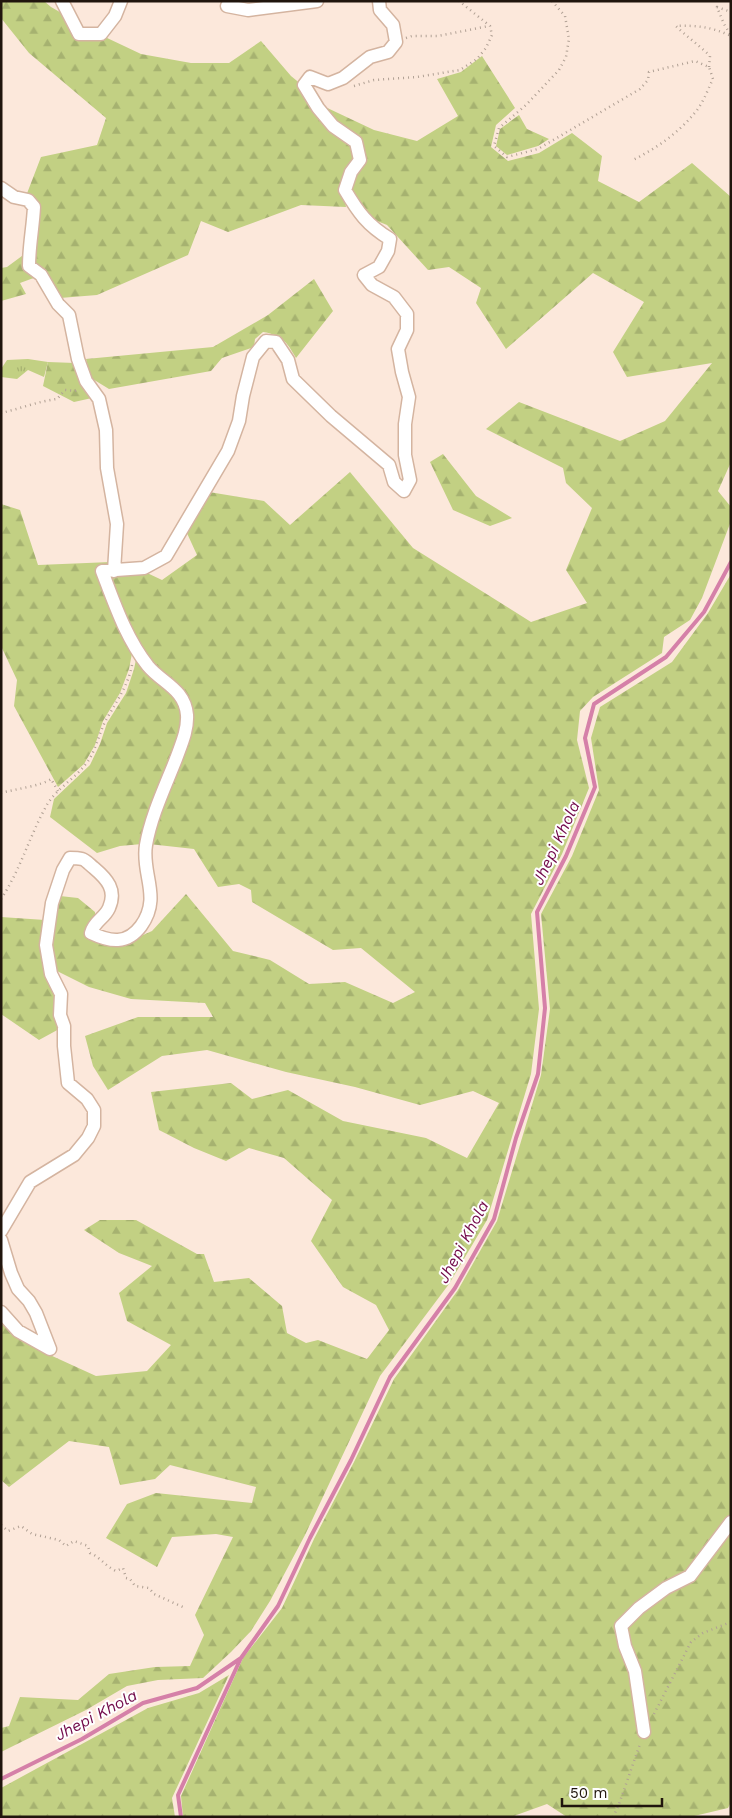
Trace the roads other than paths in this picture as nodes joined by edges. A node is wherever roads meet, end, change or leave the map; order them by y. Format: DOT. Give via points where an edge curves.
graph roads {
  1 [pos="62,1"];
  2 [pos="122,1"];
  3 [pos="232,1"];
  4 [pos="317,1"];
  5 [pos="379,1"];
  6 [pos="1,188"];
  7 [pos="114,571"];
  8 [pos="1,1231"];
  9 [pos="1,1240"];
  10 [pos="1,1312"];
  11 [pos="731,1522"];
  12 [pos="644,1732"];
  1 -- 2 [label="street" via="79,34 101,34 116,16"];
  3 -- 4 [label="street" via="227,6 248,10"];
  5 -- 7 [label="street" via="380,10 393,25 396,42 388,52 370,57 343,78 328,84 310,77 304,85 333,126 356,142 360,160 351,172 345,190 360,214 375,230 390,239 380,267 364,275 372,285 394,297 407,314 407,330 398,349 409,397 405,455 410,480 404,491 394,482 389,465 293,379 288,360 276,342 266,341 253,357 240,422 228,451 166,556 144,568"];
  6 -- 7 [label="street" via="14,197 28,200 34,207 29,266 41,274 58,304 69,315 78,359 86,381 99,399 106,430 107,468 117,524"];
  7 -- 8 [label="street" via="102,572 122,624 150,668 181,697 187,715 185,736 146,846 152,898 148,915 140,927 132,936 118,941 91,933 93,925 110,907 112,895 111,885 104,875 84,859 70,858 57,884 46,944 51,974 61,994 60,1015 64,1026 68,1083 87,1099 94,1110 94,1126 74,1155 30,1182"];
  9 -- 10 [label="street" via="11,1274 36,1313 50,1348 18,1331"];
  11 -- 12 [label="street" via="690,1576 666,1588 621,1626 635,1671"];
}
